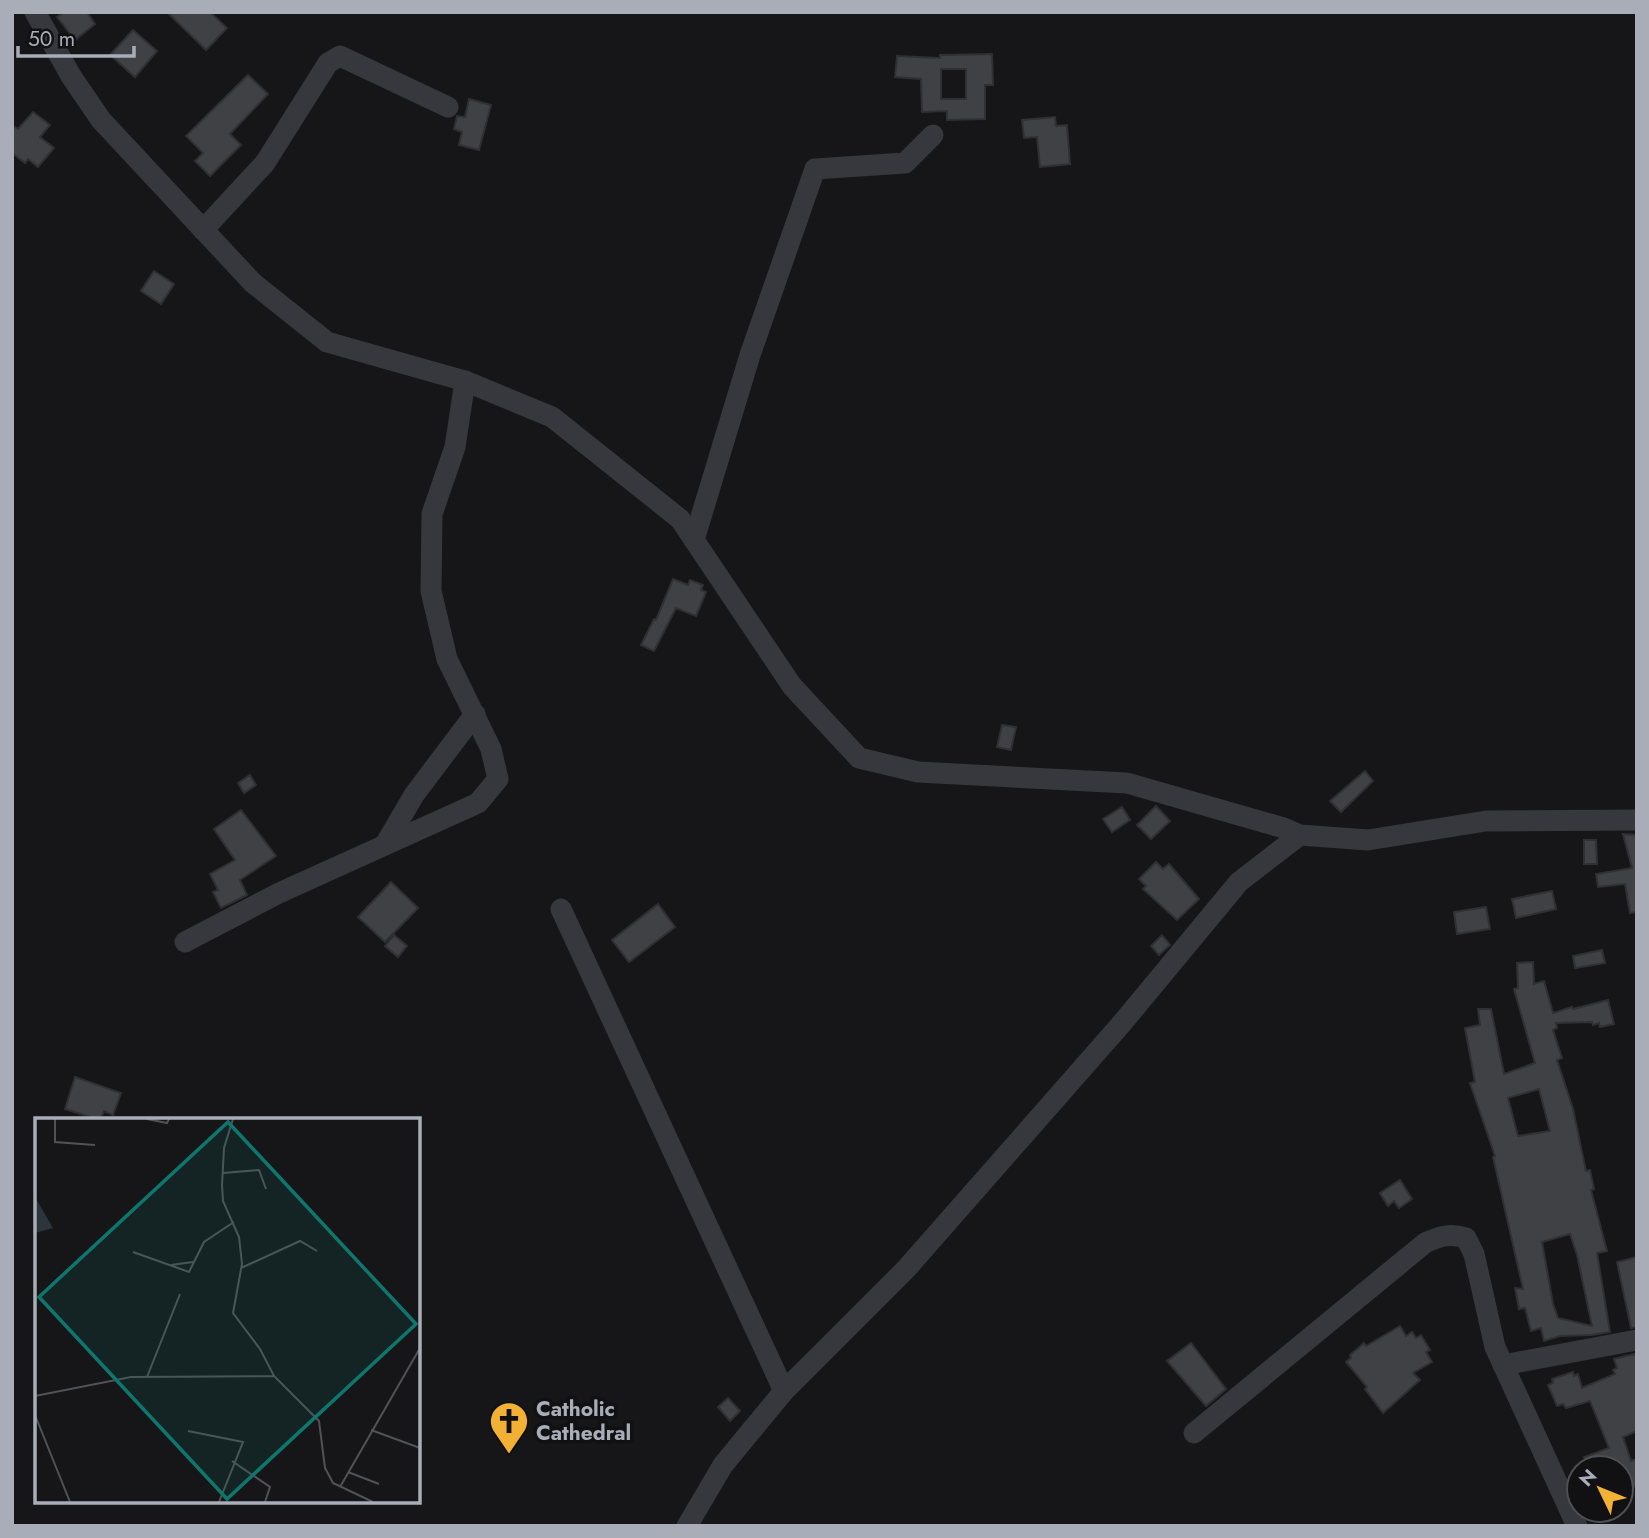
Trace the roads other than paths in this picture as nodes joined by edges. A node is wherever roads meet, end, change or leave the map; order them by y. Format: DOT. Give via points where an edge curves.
graph roads {
  1 [pos="35,12"];
  2 [pos="448,107"];
  3 [pos="933,135"];
  4 [pos="203,230"];
  5 [pos="465,381"];
  6 [pos="694,540"];
  7 [pos="474,714"];
  8 [pos="1637,820"];
  9 [pos="1300,835"];
  10 [pos="386,843"];
  11 [pos="561,909"];
  12 [pos="185,942"];
  13 [pos="1637,1340"];
  14 [pos="1503,1365"];
  15 [pos="784,1391"];
  16 [pos="1194,1433"];
  17 [pos="687,1526"];
  18 [pos="1577,1526"];
  1 -- 4 [label="street" via="101,120"];
  2 -- 4 [label="street" via="340,56 328,63 265,163"];
  3 -- 6 [label="street" via="905,163 815,169 750,355"];
  4 -- 5 [label="street" via="253,283 327,342"];
  5 -- 6 [label="street" via="552,417 680,519"];
  5 -- 7 [label="street" via="455,447 432,514 431,591 447,659"];
  6 -- 9 [label="street" via="792,686 859,758 918,772 1127,783"];
  7 -- 10 [label="street" via="414,795"];
  7 -- 10 [label="street" via="491,749 498,779 478,803"];
  8 -- 9 [label="street" via="1486,821 1368,840"];
  9 -- 15 [label="street" via="1239,882 907,1268"];
  10 -- 12 [label="street"];
  11 -- 15 [label="street"];
  13 -- 14 [label="street"];
  14 -- 16 [label="street" via="1474,1254 1466,1238 1442,1236 1425,1243"];
  14 -- 18 [label="street"];
  15 -- 17 [label="street" via="723,1465"];
}
